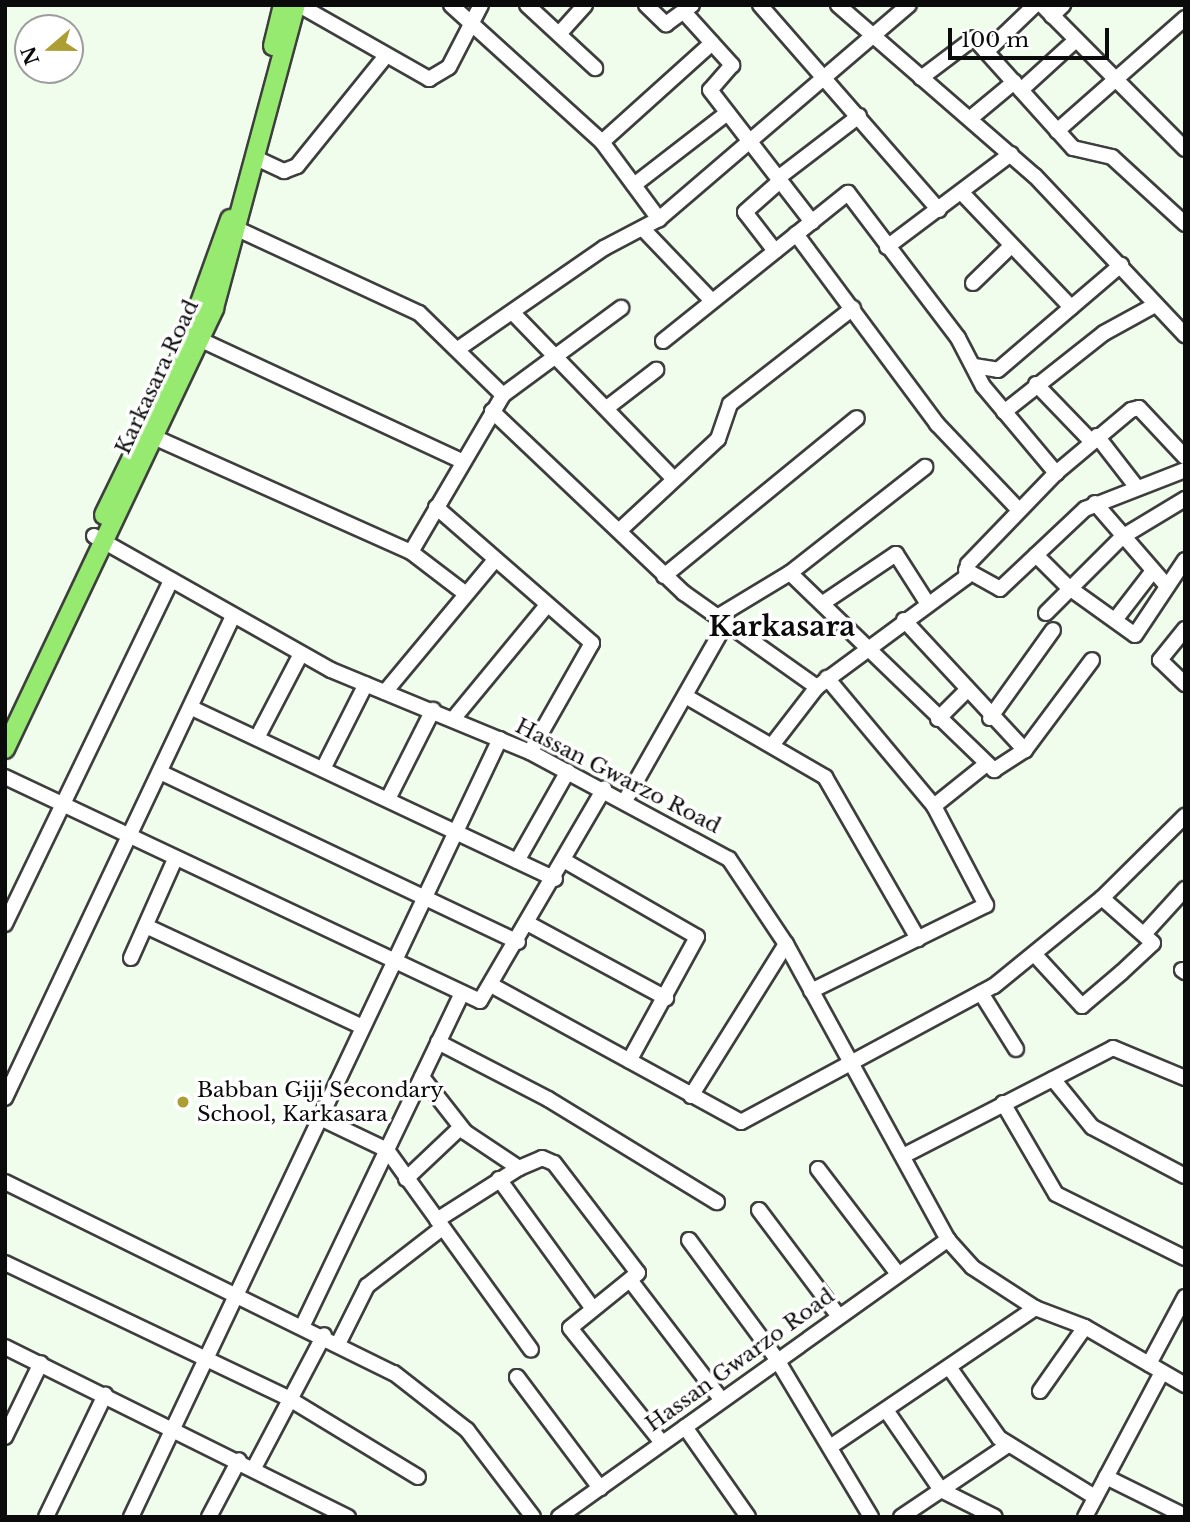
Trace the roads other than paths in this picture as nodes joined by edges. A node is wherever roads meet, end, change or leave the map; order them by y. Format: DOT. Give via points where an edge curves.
graph roads {
  1 [pos="283,5"];
  2 [pos="297,5"];
  3 [pos="451,5"];
  4 [pos="481,5"];
  5 [pos="527,5"];
  6 [pos="584,5"];
  7 [pos="646,5"];
  8 [pos="760,5"];
  9 [pos="838,5"];
  10 [pos="1035,5"];
  11 [pos="1063,5"];
  12 [pos="906,6"];
  13 [pos="688,8"];
  14 [pos="1047,11"];
  15 [pos="1185,18"];
  16 [pos="472,21"];
  17 [pos="559,34"];
  18 [pos="875,39"];
  19 [pos="1076,40"];
  20 [pos="712,43"];
  21 [pos="986,52"];
  22 [pos="385,57"];
  23 [pos="595,68"];
  24 [pos="921,78"];
  25 [pos="825,79"];
  26 [pos="1118,80"];
  27 [pos="1017,86"];
  28 [pos="727,113"];
  29 [pos="859,116"];
  30 [pos="972,117"];
  31 [pos="1058,131"];
  32 [pos="602,142"];
  33 [pos="751,142"];
  34 [pos="1184,146"];
  35 [pos="1011,154"];
  36 [pos="258,159"];
  37 [pos="779,180"];
  38 [pos="634,185"];
  39 [pos="962,193"];
  40 [pos="939,210"];
  41 [pos="659,219"];
  42 [pos="812,222"];
  43 [pos="1185,224"];
  44 [pos="234,227"];
  45 [pos="643,230"];
  46 [pos="796,234"];
  47 [pos="1011,246"];
  48 [pos="887,247"];
  49 [pos="775,251"];
  50 [pos="1121,265"];
  51 [pos="973,283"];
  52 [pos="712,301"];
  53 [pos="1155,305"];
  54 [pos="1071,307"];
  55 [pos="621,308"];
  56 [pos="853,308"];
  57 [pos="513,313"];
  58 [pos="1185,335"];
  59 [pos="201,340"];
  60 [pos="663,341"];
  61 [pos="458,349"];
  62 [pos="555,356"];
  63 [pos="974,366"];
  64 [pos="656,370"];
  65 [pos="1036,384"];
  66 [pos="503,396"];
  67 [pos="608,407"];
  68 [pos="492,411"];
  69 [pos="1004,412"];
  70 [pos="857,418"];
  71 [pos="156,438"];
  72 [pos="1094,438"];
  73 [pos="1185,457"];
  74 [pos="462,461"];
  75 [pos="925,467"];
  76 [pos="1185,470"];
  77 [pos="1056,472"];
  78 [pos="674,479"];
  79 [pos="1135,485"];
  80 [pos="1185,499"];
  81 [pos="1095,503"];
  82 [pos="436,508"];
  83 [pos="1019,510"];
  84 [pos="620,530"];
  85 [pos="1122,537"];
  86 [pos="99,539"];
  87 [pos="411,552"];
  88 [pos="1036,555"];
  89 [pos="495,560"];
  90 [pos="1185,560"];
  91 [pos="1152,572"];
  92 [pos="790,573"];
  93 [pos="664,576"];
  94 [pos="962,578"];
  95 [pos="170,580"];
  96 [pos="1167,586"];
  97 [pos="1068,587"];
  98 [pos="466,594"];
  99 [pos="823,603"];
  100 [pos="928,604"];
  101 [pos="547,605"];
  102 [pos="1046,613"];
  103 [pos="233,617"];
  104 [pos="722,620"];
  105 [pos="1115,620"];
  106 [pos="904,621"];
  107 [pos="1185,629"];
  108 [pos="1052,631"];
  109 [pos="868,645"];
  110 [pos="301,654"];
  111 [pos="1092,660"];
  112 [pos="822,682"];
  113 [pos="366,684"];
  114 [pos="1185,684"];
  115 [pos="965,691"];
  116 [pos="385,692"];
  117 [pos="687,697"];
  118 [pos="194,709"];
  119 [pos="433,710"];
  120 [pos="454,718"];
  121 [pos="990,718"];
  122 [pos="938,719"];
  123 [pos="5,721"];
  124 [pos="257,738"];
  125 [pos="500,738"];
  126 [pos="773,744"];
  127 [pos="5,749"];
  128 [pos="1025,750"];
  129 [pos="530,752"];
  130 [pos="984,766"];
  131 [pos="323,769"];
  132 [pos="568,771"];
  133 [pos="162,773"];
  134 [pos="5,777"];
  135 [pos="604,789"];
  136 [pos="388,799"];
  137 [pos="626,799"];
  138 [pos="62,806"];
  139 [pos="934,806"];
  140 [pos="1185,816"];
  141 [pos="456,831"];
  142 [pos="129,834"];
  143 [pos="175,859"];
  144 [pos="517,861"];
  145 [pos="565,861"];
  146 [pos="555,879"];
  147 [pos="1185,889"];
  148 [pos="425,896"];
  149 [pos="1101,898"];
  150 [pos="5,924"];
  151 [pos="529,924"];
  152 [pos="146,926"];
  153 [pos="1144,934"];
  154 [pos="918,939"];
  155 [pos="518,942"];
  156 [pos="786,944"];
  157 [pos="1036,956"];
  158 [pos="131,958"];
  159 [pos="393,961"];
  160 [pos="492,986"];
  161 [pos="811,991"];
  162 [pos="462,993"];
  163 [pos="981,993"];
  164 [pos="666,998"];
  165 [pos="360,1026"];
  166 [pos="438,1042"];
  167 [pos="1016,1049"];
  168 [pos="852,1059"];
  169 [pos="629,1061"];
  170 [pos="422,1077"];
  171 [pos="1185,1078"];
  172 [pos="1053,1079"];
  173 [pos="691,1096"];
  174 [pos="5,1098"];
  175 [pos="1003,1103"];
  176 [pos="320,1118"];
  177 [pos="460,1128"];
  178 [pos="387,1150"];
  179 [pos="903,1156"];
  180 [pos="519,1168"];
  181 [pos="818,1168"];
  182 [pos="1185,1176"];
  183 [pos="406,1179"];
  184 [pos="499,1179"];
  185 [pos="5,1182"];
  186 [pos="717,1202"];
  187 [pos="759,1210"];
  188 [pos="440,1224"];
  189 [pos="689,1240"];
  190 [pos="948,1240"];
  191 [pos="1185,1258"];
  192 [pos="5,1264"];
  193 [pos="898,1273"];
  194 [pos="630,1280"];
  195 [pos="237,1295"];
  196 [pos="1185,1297"];
  197 [pos="1035,1308"];
  198 [pos="593,1309"];
  199 [pos="837,1314"];
  200 [pos="303,1325"];
  201 [pos="1085,1327"];
  202 [pos="324,1335"];
  203 [pos="339,1342"];
  204 [pos="5,1347"];
  205 [pos="531,1350"];
  206 [pos="776,1358"];
  207 [pos="206,1361"];
  208 [pos="41,1363"];
  209 [pos="1149,1364"];
  210 [pos="949,1367"];
  211 [pos="1162,1372"];
  212 [pos="517,1377"];
  213 [pos="1185,1385"];
  214 [pos="1040,1391"];
  215 [pos="105,1395"];
  216 [pos="288,1398"];
  217 [pos="721,1399"];
  218 [pos="886,1410"];
  219 [pos="173,1425"];
  220 [pos="685,1427"];
  221 [pos="5,1437"];
  222 [pos="662,1443"];
  223 [pos="1008,1445"];
  224 [pos="830,1447"];
  225 [pos="239,1460"];
  226 [pos="254,1468"];
  227 [pos="418,1477"];
  228 [pos="1106,1477"];
  229 [pos="600,1488"];
  230 [pos="941,1490"];
  231 [pos="1095,1497"];
  232 [pos="561,1516"];
  233 [pos="1185,1516"];
  234 [pos="46,1517"];
  235 [pos="131,1517"];
  236 [pos="209,1517"];
  237 [pos="348,1517"];
  238 [pos="533,1517"];
  239 [pos="748,1517"];
  240 [pos="871,1517"];
  241 [pos="901,1517"];
  242 [pos="995,1517"];
  243 [pos="1085,1517"];
  1 -- 44 [label="main road, Karkasara Road"];
  2 -- 22 [label="street"];
  2 -- 36 [label="main road, Karkasara Road"];
  3 -- 16 [label="street"];
  4 -- 16 [label="street"];
  5 -- 17 [label="street"];
  6 -- 17 [label="street"];
  7 -- 13 [label="street" via="667,24"];
  8 -- 25 [label="street"];
  9 -- 18 [label="street"];
  10 -- 21 [label="street"];
  11 -- 14 [label="street"];
  12 -- 18 [label="street"];
  13 -- 20 [label="street"];
  14 -- 19 [label="street"];
  15 -- 26 [label="street"];
  16 -- 22 [label="street" via="449,67 429,79"];
  16 -- 32 [label="street"];
  17 -- 23 [label="street"];
  18 -- 24 [label="street"];
  18 -- 25 [label="street"];
  19 -- 26 [label="street"];
  19 -- 27 [label="street"];
  20 -- 28 [label="street" via="733,67 710,87"];
  20 -- 32 [label="street"];
  21 -- 24 [label="street" via="969,37"];
  21 -- 27 [label="street"];
  22 -- 36 [label="street" via="297,166 284,171"];
  24 -- 30 [label="street"];
  25 -- 29 [label="street"];
  25 -- 33 [label="street"];
  26 -- 31 [label="street"];
  26 -- 34 [label="street"];
  27 -- 30 [label="street"];
  27 -- 31 [label="street"];
  28 -- 33 [label="street"];
  28 -- 38 [label="street"];
  29 -- 37 [label="street"];
  29 -- 40 [label="street"];
  30 -- 35 [label="street"];
  31 -- 43 [label="street" via="1079,152 1112,157"];
  32 -- 38 [label="street"];
  33 -- 37 [label="street"];
  33 -- 41 [label="street"];
  35 -- 39 [label="street"];
  35 -- 50 [label="street"];
  36 -- 44 [label="main road, Karkasara Road"];
  37 -- 42 [label="street"];
  37 -- 49 [label="street" via="745,210"];
  38 -- 41 [label="street"];
  39 -- 40 [label="street"];
  39 -- 47 [label="street"];
  40 -- 48 [label="street"];
  41 -- 45 [label="street"];
  42 -- 46 [label="street"];
  42 -- 48 [label="street" via="848,193"];
  44 -- 59 [label="main road, Karkasara Road"];
  44 -- 61 [label="street" via="419,313"];
  44 -- 86 [label="main road, Karkasara Road"];
  45 -- 52 [label="street"];
  45 -- 57 [label="street" via="604,248"];
  46 -- 49 [label="street"];
  46 -- 56 [label="street"];
  47 -- 51 [label="street"];
  47 -- 54 [label="street"];
  48 -- 63 [label="street"];
  49 -- 52 [label="street"];
  50 -- 53 [label="street"];
  50 -- 54 [label="street"];
  52 -- 60 [label="street"];
  53 -- 58 [label="street"];
  53 -- 65 [label="street" via="1104,332"];
  54 -- 63 [label="street" via="998,370"];
  55 -- 62 [label="street"];
  56 -- 78 [label="street" via="730,404 719,423 718,439"];
  56 -- 83 [label="street" via="937,424"];
  57 -- 61 [label="street"];
  57 -- 62 [label="street"];
  59 -- 71 [label="main road, Karkasara Road"];
  59 -- 74 [label="street"];
  61 -- 66 [label="street"];
  62 -- 66 [label="street"];
  62 -- 67 [label="street"];
  63 -- 69 [label="street"];
  64 -- 67 [label="street"];
  65 -- 69 [label="street"];
  65 -- 72 [label="street"];
  66 -- 68 [label="street"];
  67 -- 78 [label="street"];
  68 -- 74 [label="street"];
  68 -- 84 [label="street"];
  69 -- 77 [label="street"];
  70 -- 93 [label="street"];
  71 -- 86 [label="main road, Karkasara Road"];
  71 -- 87 [label="street"];
  72 -- 73 [label="street" via="1139,408"];
  72 -- 77 [label="street"];
  72 -- 79 [label="street"];
  74 -- 82 [label="street"];
  75 -- 92 [label="street"];
  76 -- 79 [label="street" via="1163,482"];
  77 -- 83 [label="street"];
  78 -- 84 [label="street"];
  79 -- 81 [label="street"];
  80 -- 85 [label="street"];
  81 -- 85 [label="street"];
  81 -- 88 [label="street"];
  82 -- 87 [label="street"];
  82 -- 89 [label="street"];
  83 -- 94 [label="street"];
  84 -- 93 [label="street"];
  85 -- 91 [label="street"];
  85 -- 97 [label="street"];
  86 -- 95 [label="street, Hassan Gwarzo Road"];
  86 -- 123 [label="main road, Karkasara Road"];
  86 -- 127 [label="main road, Karkasara Road"];
  87 -- 98 [label="street"];
  88 -- 94 [label="street" via="996,590"];
  88 -- 97 [label="street"];
  89 -- 98 [label="street"];
  89 -- 101 [label="street"];
  90 -- 96 [label="street"];
  91 -- 96 [label="street"];
  91 -- 105 [label="street"];
  92 -- 99 [label="street"];
  92 -- 104 [label="street"];
  93 -- 104 [label="street"];
  94 -- 100 [label="street"];
  95 -- 103 [label="street, Hassan Gwarzo Road"];
  95 -- 138 [label="street"];
  96 -- 105 [label="street" via="1138,635"];
  97 -- 102 [label="street"];
  97 -- 105 [label="street"];
  98 -- 116 [label="street"];
  99 -- 100 [label="street" via="896,554"];
  99 -- 109 [label="street"];
  100 -- 106 [label="street"];
  101 -- 120 [label="street"];
  101 -- 129 [label="street" via="593,648"];
  103 -- 110 [label="street, Hassan Gwarzo Road"];
  103 -- 118 [label="street"];
  104 -- 112 [label="street"];
  104 -- 117 [label="street"];
  106 -- 109 [label="street"];
  106 -- 115 [label="street"];
  107 -- 114 [label="street" via="1160,660"];
  108 -- 121 [label="street"];
  109 -- 112 [label="street"];
  109 -- 122 [label="street"];
  110 -- 113 [label="street, Hassan Gwarzo Road"];
  110 -- 124 [label="street"];
  111 -- 128 [label="street"];
  112 -- 126 [label="street"];
  112 -- 139 [label="street"];
  113 -- 116 [label="street, Hassan Gwarzo Road"];
  113 -- 131 [label="street"];
  115 -- 121 [label="street"];
  115 -- 122 [label="street"];
  116 -- 119 [label="street, Hassan Gwarzo Road"];
  117 -- 126 [label="street"];
  117 -- 137 [label="street"];
  118 -- 124 [label="street"];
  118 -- 133 [label="street"];
  119 -- 120 [label="street, Hassan Gwarzo Road"];
  119 -- 136 [label="street"];
  120 -- 125 [label="street, Hassan Gwarzo Road"];
  121 -- 128 [label="street"];
  122 -- 130 [label="street"];
  124 -- 131 [label="street"];
  125 -- 129 [label="street, Hassan Gwarzo Road"];
  125 -- 141 [label="street"];
  126 -- 154 [label="street" via="825,777"];
  128 -- 130 [label="street" via="1004,767"];
  129 -- 132 [label="street, Hassan Gwarzo Road"];
  130 -- 139 [label="street"];
  131 -- 136 [label="street"];
  132 -- 135 [label="street, Hassan Gwarzo Road"];
  132 -- 144 [label="street"];
  133 -- 142 [label="street"];
  133 -- 148 [label="street"];
  134 -- 138 [label="street"];
  135 -- 137 [label="street, Hassan Gwarzo Road"];
  135 -- 145 [label="street"];
  136 -- 141 [label="street"];
  137 -- 156 [label="street, Hassan Gwarzo Road" via="729,859"];
  138 -- 142 [label="street"];
  138 -- 150 [label="street"];
  139 -- 154 [label="street" via="986,905"];
  140 -- 149 [label="street"];
  141 -- 144 [label="street"];
  141 -- 148 [label="street"];
  142 -- 143 [label="street"];
  142 -- 174 [label="street"];
  143 -- 152 [label="street"];
  143 -- 159 [label="street"];
  144 -- 146 [label="street"];
  145 -- 146 [label="street"];
  145 -- 164 [label="street" via="695,934"];
  146 -- 151 [label="street"];
  147 -- 153 [label="street"];
  148 -- 155 [label="street"];
  148 -- 159 [label="street"];
  149 -- 153 [label="street"];
  149 -- 157 [label="street"];
  151 -- 155 [label="street"];
  151 -- 164 [label="street"];
  152 -- 158 [label="street"];
  152 -- 165 [label="street"];
  153 -- 157 [label="street" via="1153,944 1083,1006"];
  154 -- 161 [label="street"];
  155 -- 160 [label="street"];
  156 -- 161 [label="street, Hassan Gwarzo Road"];
  156 -- 173 [label="street"];
  157 -- 163 [label="street"];
  159 -- 162 [label="street"];
  159 -- 165 [label="street"];
  160 -- 162 [label="street" via="480,1001"];
  160 -- 169 [label="street"];
  161 -- 168 [label="street, Hassan Gwarzo Road"];
  162 -- 166 [label="street"];
  163 -- 167 [label="street"];
  163 -- 168 [label="street"];
  164 -- 169 [label="street"];
  165 -- 176 [label="street"];
  166 -- 170 [label="street"];
  166 -- 186 [label="street" via="548,1099"];
  168 -- 173 [label="street" via="741,1122"];
  168 -- 179 [label="street, Hassan Gwarzo Road"];
  169 -- 173 [label="street"];
  170 -- 177 [label="street"];
  170 -- 178 [label="street"];
  171 -- 172 [label="street" via="1117,1047"];
  172 -- 175 [label="street"];
  172 -- 182 [label="street" via="1092,1127"];
  175 -- 179 [label="street"];
  175 -- 191 [label="street" via="1056,1194"];
  176 -- 178 [label="street"];
  176 -- 195 [label="street"];
  177 -- 180 [label="street"];
  177 -- 183 [label="street"];
  178 -- 183 [label="street"];
  178 -- 200 [label="street"];
  179 -- 190 [label="street, Hassan Gwarzo Road"];
  180 -- 184 [label="street"];
  180 -- 194 [label="street" via="542,1158 554,1163 637,1270"];
  181 -- 193 [label="street"];
  183 -- 188 [label="street"];
  184 -- 188 [label="street"];
  184 -- 198 [label="street"];
  185 -- 195 [label="street"];
  187 -- 199 [label="street"];
  188 -- 203 [label="street" via="367,1286"];
  188 -- 205 [label="street"];
  189 -- 206 [label="street"];
  190 -- 193 [label="street, Hassan Gwarzo Road"];
  190 -- 197 [label="street, Hassan Gwarzo Road" via="972,1267"];
  192 -- 207 [label="street"];
  193 -- 199 [label="street, Hassan Gwarzo Road"];
  194 -- 198 [label="street"];
  194 -- 217 [label="street"];
  195 -- 200 [label="street"];
  195 -- 207 [label="street"];
  196 -- 209 [label="street"];
  197 -- 201 [label="street, Hassan Gwarzo Road"];
  197 -- 210 [label="street"];
  198 -- 222 [label="street" via="570,1328"];
  199 -- 206 [label="street, Hassan Gwarzo Road"];
  200 -- 202 [label="street"];
  201 -- 209 [label="street, Hassan Gwarzo Road"];
  201 -- 214 [label="street"];
  202 -- 203 [label="street"];
  202 -- 216 [label="street"];
  203 -- 238 [label="street" via="394,1373 457,1421"];
  204 -- 208 [label="street"];
  206 -- 217 [label="street, Hassan Gwarzo Road"];
  206 -- 224 [label="street"];
  207 -- 216 [label="street"];
  207 -- 219 [label="street"];
  208 -- 215 [label="street"];
  208 -- 221 [label="street"];
  209 -- 211 [label="street, Hassan Gwarzo Road"];
  210 -- 218 [label="street"];
  210 -- 223 [label="street" via="988,1427"];
  211 -- 213 [label="street, Hassan Gwarzo Road"];
  211 -- 228 [label="street"];
  212 -- 229 [label="street"];
  215 -- 219 [label="street"];
  215 -- 234 [label="street"];
  216 -- 226 [label="street"];
  216 -- 227 [label="street"];
  217 -- 220 [label="street, Hassan Gwarzo Road"];
  218 -- 224 [label="street"];
  218 -- 230 [label="street"];
  219 -- 225 [label="street"];
  219 -- 235 [label="street"];
  220 -- 222 [label="street, Hassan Gwarzo Road"];
  220 -- 239 [label="street"];
  222 -- 229 [label="street, Hassan Gwarzo Road"];
  223 -- 230 [label="street"];
  223 -- 231 [label="street"];
  224 -- 240 [label="street"];
  225 -- 226 [label="street"];
  225 -- 236 [label="street"];
  226 -- 237 [label="street"];
  228 -- 231 [label="street"];
  228 -- 233 [label="street"];
  229 -- 232 [label="street, Hassan Gwarzo Road"];
  230 -- 241 [label="street"];
  230 -- 242 [label="street"];
  231 -- 243 [label="street"];
}
